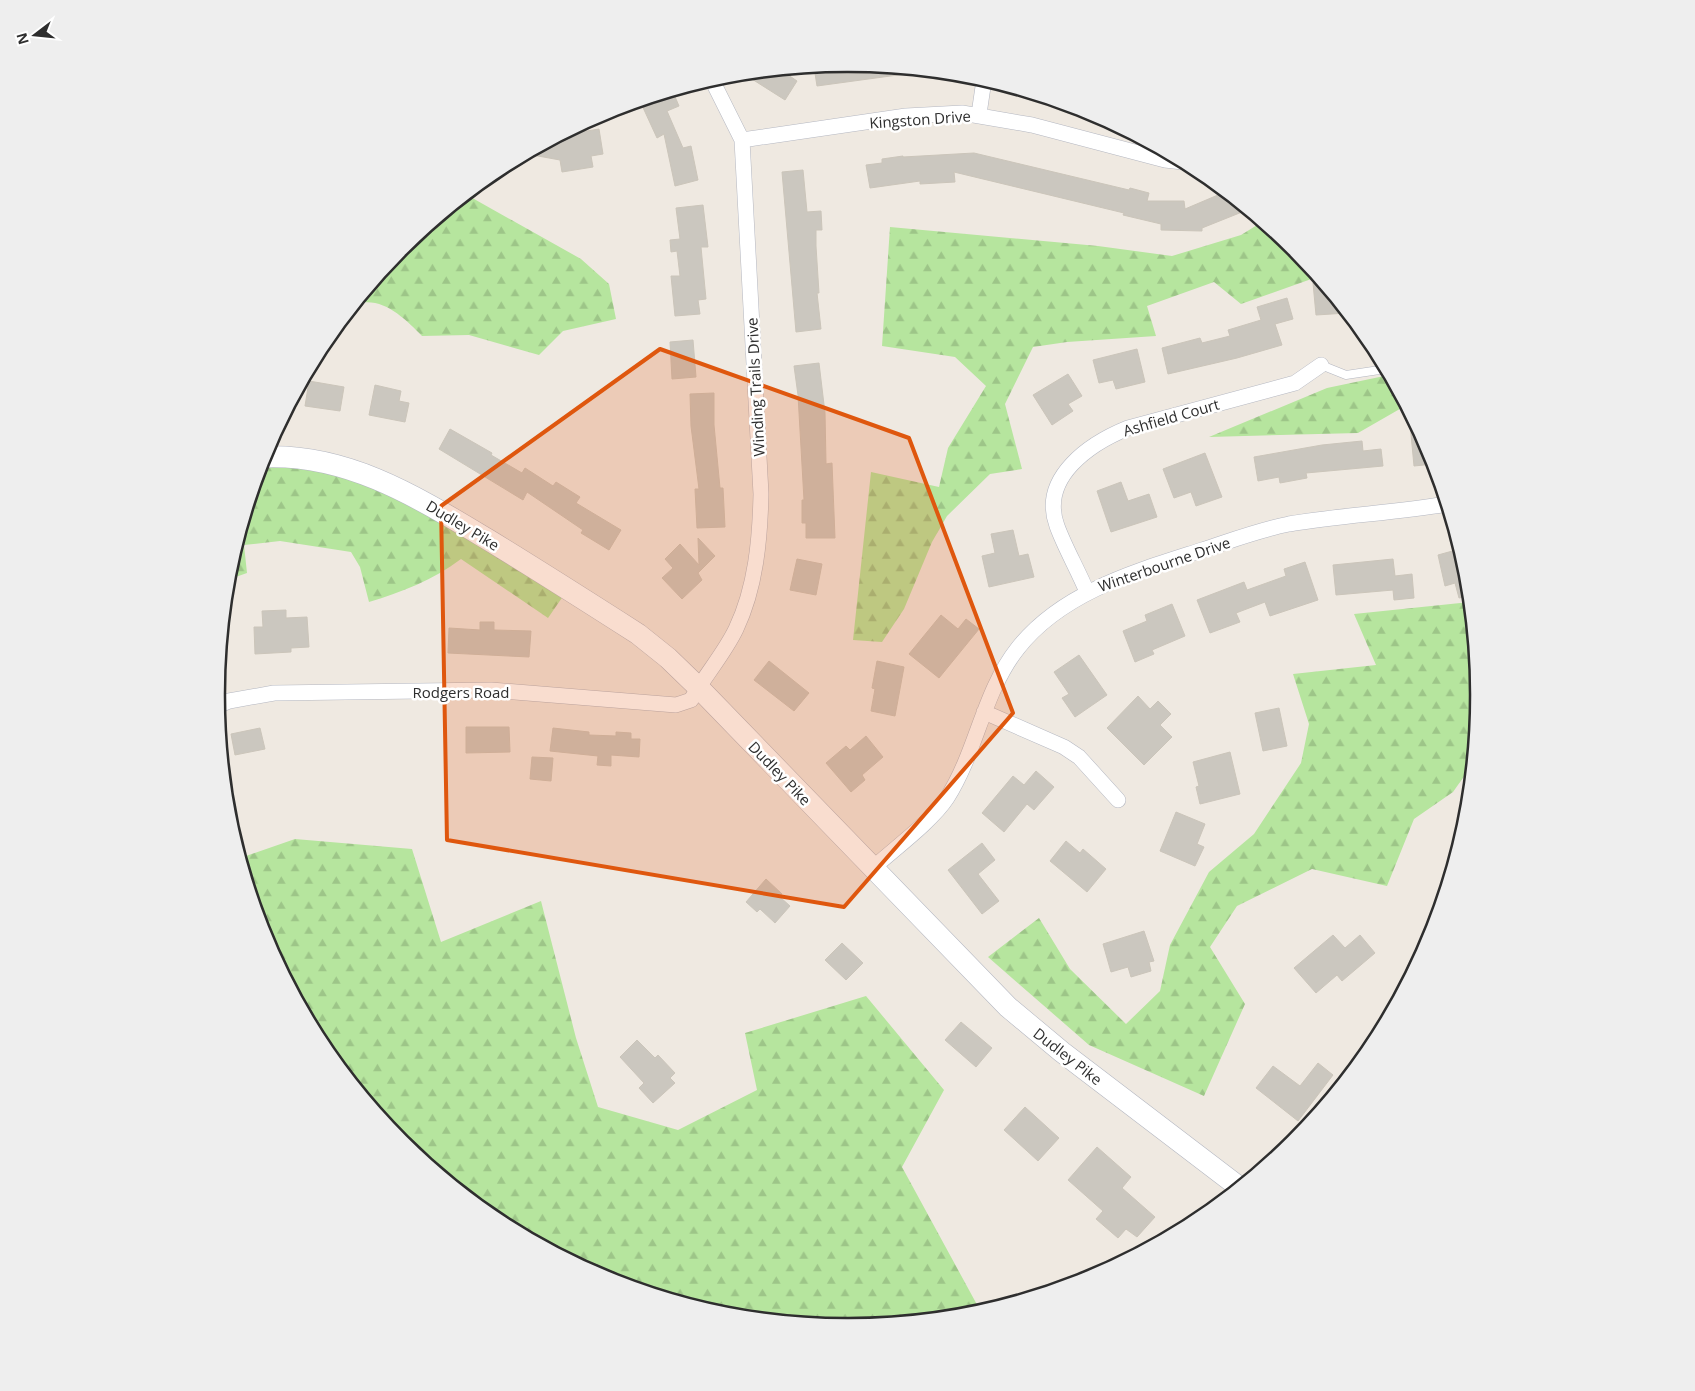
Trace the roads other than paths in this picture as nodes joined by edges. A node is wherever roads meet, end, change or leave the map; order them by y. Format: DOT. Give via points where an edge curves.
graph roads {
  1 [pos="715,87"];
  2 [pos="983,87"];
  3 [pos="979,114"];
  4 [pos="742,140"];
  5 [pos="1166,160"];
  6 [pos="1321,365"];
  7 [pos="1379,370"];
  8 [pos="272,457"];
  9 [pos="1440,505"];
  10 [pos="1088,592"];
  11 [pos="698,687"];
  12 [pos="225,703"];
  13 [pos="984,712"];
  14 [pos="1118,800"];
  15 [pos="873,868"];
  16 [pos="1235,1184"];
  1 -- 4 [label="street, Winding Trails Drive"];
  2 -- 3 [label="street"];
  3 -- 4 [label="street, Kingston Drive" via="906,116"];
  3 -- 5 [label="street, Kingston Drive"];
  4 -- 11 [label="street, Winding Trails Drive" via="761,494 760,543 737,628"];
  6 -- 7 [label="lane" via="1346,375"];
  6 -- 10 [label="street, Ashfield Court" via="1295,383 1112,434 1075,459 1060,481 1054,511 1057,525"];
  8 -- 11 [label="street, Dudley Pike" via="284,456 339,465 418,498 638,634"];
  9 -- 10 [label="street, Winterbourne Drive" via="1289,524 1259,531 1124,575"];
  10 -- 13 [label="street, Winterbourne Drive" via="1033,632 1018,647 993,688"];
  11 -- 12 [label="street, Rodgers Road" via="691,700 676,705 491,690 274,693"];
  11 -- 15 [label="street, Dudley Pike"];
  13 -- 14 [label="street" via="1064,747 1079,757"];
  13 -- 15 [label="street, Winterbourne Drive" via="962,770 946,799"];
  15 -- 16 [label="street, Dudley Pike" via="1008,1007"];
}
